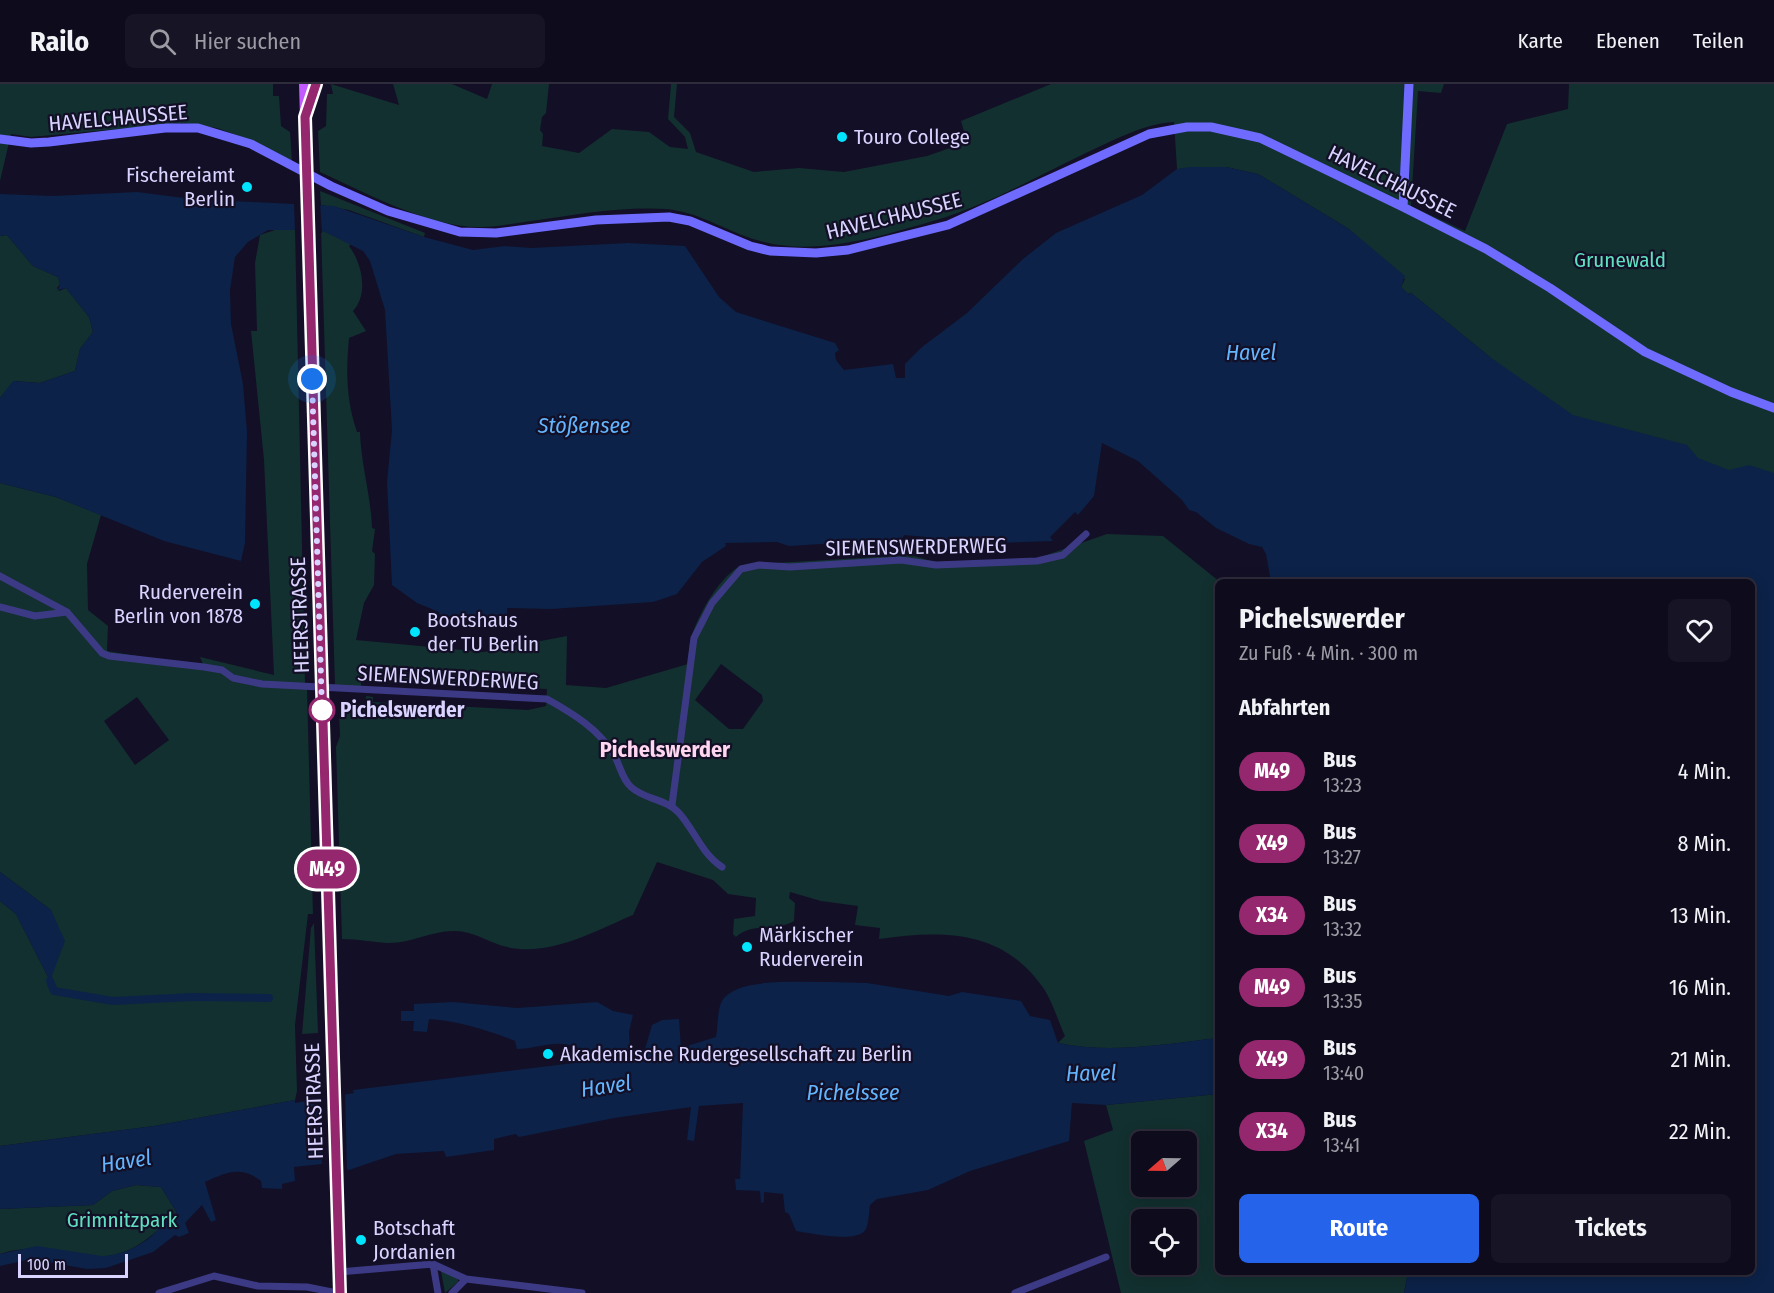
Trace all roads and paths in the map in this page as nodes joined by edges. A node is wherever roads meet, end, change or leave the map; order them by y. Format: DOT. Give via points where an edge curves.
graph roads {
  1 [pos="316,84"];
  2 [pos="1409,84"];
  3 [pos="303,85"];
  4 [pos="305,117"];
  5 [pos="0,139"];
  6 [pos="1403,207"];
  7 [pos="1774,408"];
  8 [pos="1086,534"];
  9 [pos="0,576"];
  10 [pos="0,608"];
  11 [pos="67,612"];
  12 [pos="321,688"];
  13 [pos="672,805"];
  14 [pos="722,867"];
  15 [pos="1106,1257"];
  16 [pos="434,1264"];
  17 [pos="339,1272"];
  18 [pos="466,1280"];
  19 [pos="159,1293"];
  20 [pos="338,1293"];
  21 [pos="438,1293"];
  22 [pos="452,1293"];
  23 [pos="582,1293"];
  24 [pos="1015,1293"];
  1 -- 4 [label="street, HEERSTRASSE"];
  2 -- 6 [label="street"];
  3 -- 4 [label="main road, HEERSTRASSE"];
  4 -- 12 [label="main road, HEERSTRASSE"];
  5 -- 6 [label="street, HAVELCHAUSSEE" via="31,143 162,128 198,128 251,144 388,211 460,232 496,233 596,220 669,217 690,220 750,246 790,252 848,250 948,225 1149,134 1187,127 1211,127 1260,138"];
  6 -- 7 [label="street, HAVELCHAUSSEE" via="1486,249 1645,352"];
  8 -- 13 [label="street, SIEMENSWERDERWEG" via="1063,555 1037,561 936,565 901,560 741,568 720,590 694,638"];
  9 -- 11 [label="street"];
  10 -- 11 [label="street" via="35,616"];
  11 -- 12 [label="street, SIEMENSWERDERWEG" via="102,653 110,656 222,670 247,682"];
  12 -- 13 [label="street, SIEMENSWERDERWEG" via="547,699 595,732 613,753 629,786"];
  12 -- 17 [label="main road, HEERSTRASSE"];
  13 -- 14 [label="street" via="706,853"];
  15 -- 24 [label="street"];
  16 -- 17 [label="street"];
  16 -- 18 [label="street"];
  16 -- 21 [label="street"];
  17 -- 20 [label="main road, HEERSTRASSE"];
  18 -- 22 [label="street"];
  18 -- 23 [label="street"];
  19 -- 20 [label="street" via="214,1276 258,1286"];
}
